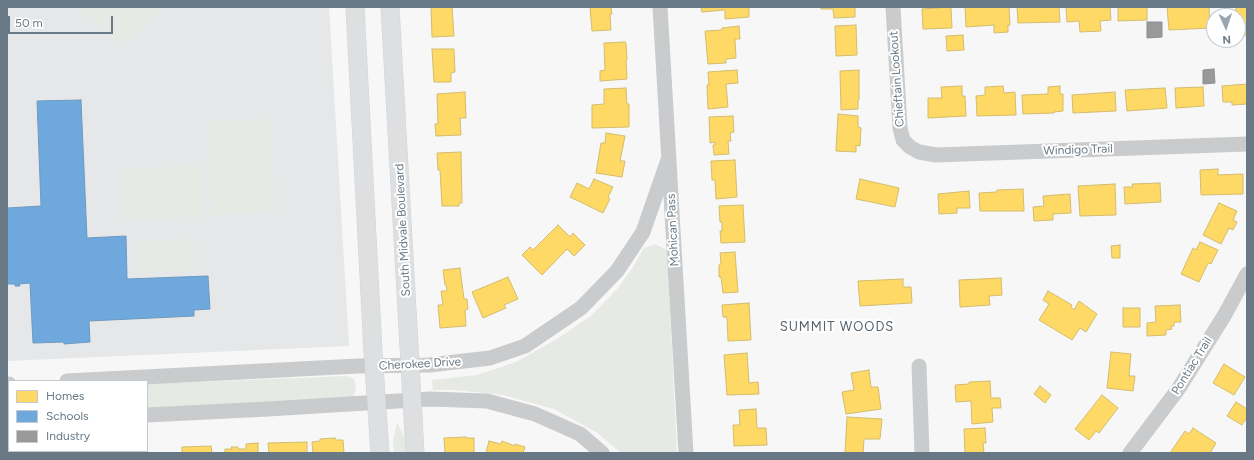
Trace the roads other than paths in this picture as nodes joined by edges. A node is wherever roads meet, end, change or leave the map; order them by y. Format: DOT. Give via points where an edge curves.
graph roads {
  1 [pos="356,7"];
  2 [pos="390,7"];
  3 [pos="660,7"];
  4 [pos="893,7"];
  5 [pos="1247,144"];
  6 [pos="910,147"];
  7 [pos="669,157"];
  8 [pos="1247,274"];
  9 [pos="410,365"];
  10 [pos="374,366"];
  11 [pos="919,366"];
  12 [pos="87,380"];
  13 [pos="412,400"];
  14 [pos="377,403"];
  15 [pos="148,415"];
  16 [pos="380,453"];
  17 [pos="416,453"];
  18 [pos="602,453"];
  19 [pos="686,453"];
  20 [pos="922,453"];
  21 [pos="1130,453"];
  1 -- 10 [label="main road"];
  2 -- 9 [label="main road, South Midvale Boulevard"];
  3 -- 7 [label="street, Mohican Pass"];
  4 -- 6 [label="street, Chieftain Lookout" via="900,128 903,140"];
  5 -- 6 [label="street, Windigo Trail" via="936,155 919,152"];
  7 -- 9 [label="street, Cherokee Drive" via="643,232 617,272 581,308 525,346 490,358"];
  7 -- 19 [label="street, Mohican Pass"];
  8 -- 21 [label="street, Pontiac Trail" via="1179,388"];
  9 -- 10 [label="street, Cherokee Drive"];
  9 -- 13 [label="main road, South Midvale Boulevard"];
  10 -- 12 [label="street, Cherokee Drive"];
  10 -- 14 [label="main road"];
  11 -- 20 [label="street"];
  13 -- 14 [label="street"];
  13 -- 17 [label="main road, South Midvale Boulevard"];
  13 -- 18 [label="street" via="487,401 535,414 580,434"];
  14 -- 15 [label="street"];
  14 -- 16 [label="main road"];
}
